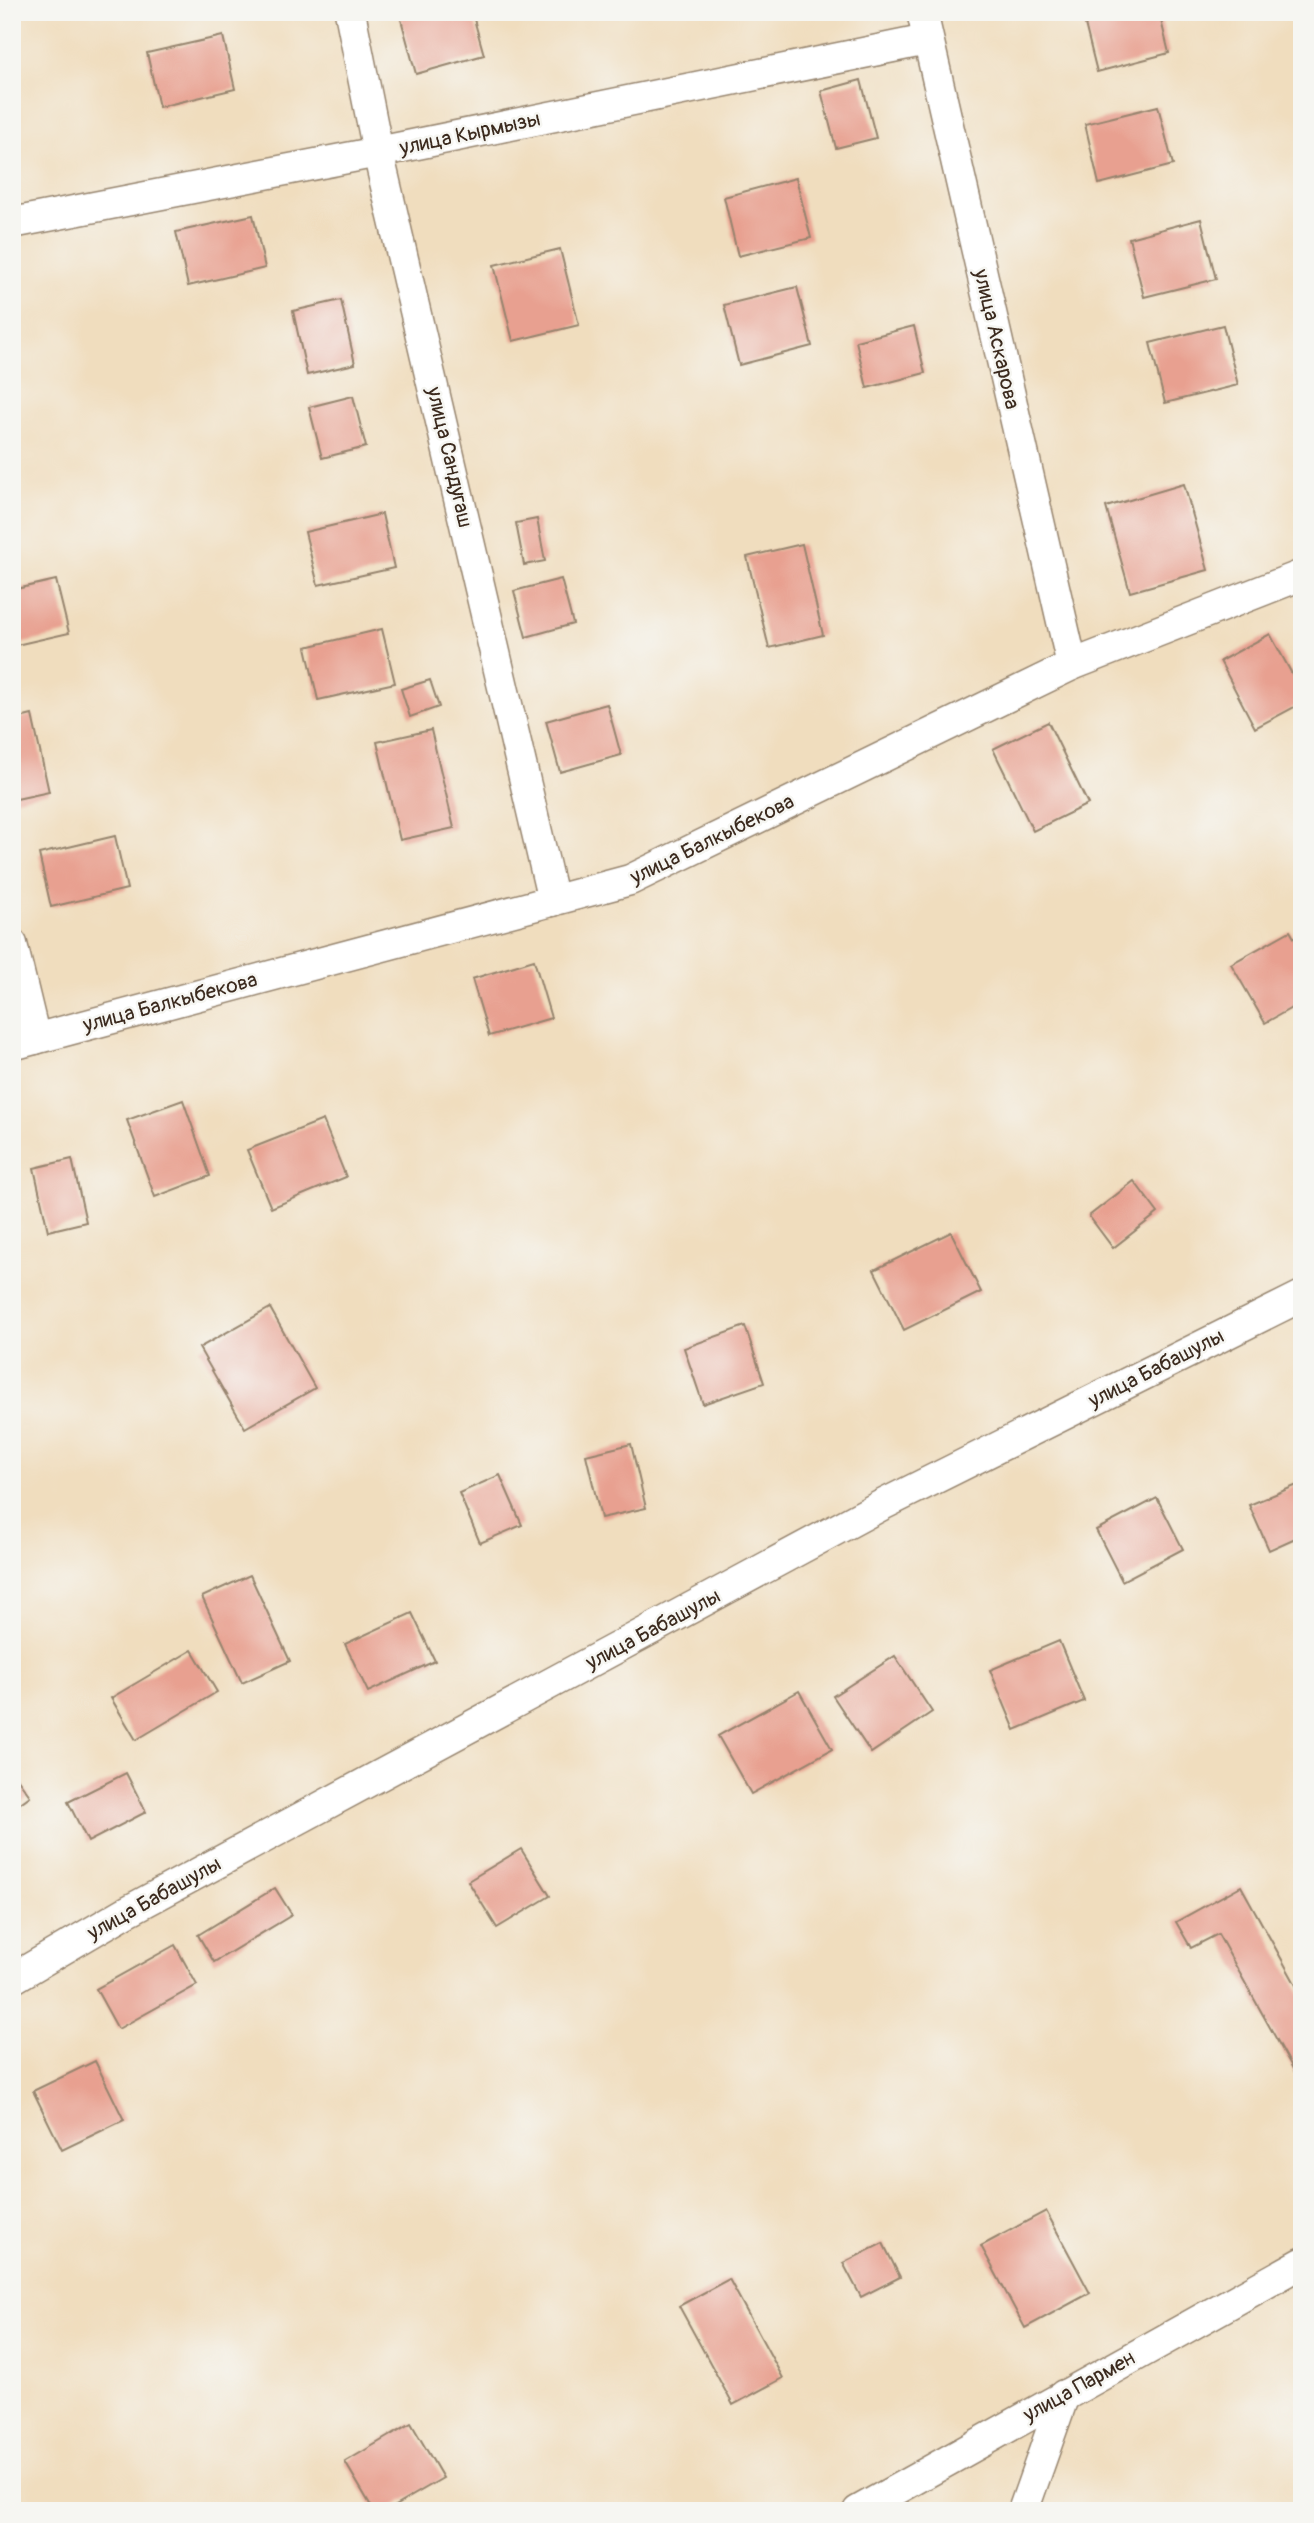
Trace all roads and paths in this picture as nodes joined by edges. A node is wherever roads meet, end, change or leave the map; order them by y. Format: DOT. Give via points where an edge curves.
graph roads {
  1 [pos="350,12"];
  2 [pos="925,26"];
  3 [pos="378,152"];
  4 [pos="12,223"];
  5 [pos="1302,575"];
  6 [pos="1072,665"];
  7 [pos="553,901"];
  8 [pos="12,944"];
  9 [pos="23,1042"];
  10 [pos="1302,1296"];
  11 [pos="13,1978"];
  12 [pos="1302,2263"];
  13 [pos="1064,2395"];
  14 [pos="858,2511"];
  15 [pos="1023,2511"];
  1 -- 3 [label="street, улица Сандугаш"];
  2 -- 3 [label="street, улица Кырмызы"];
  2 -- 6 [label="street, улица Аскарова"];
  3 -- 4 [label="street, улица Кырмызы"];
  3 -- 7 [label="street, улица Сандугаш"];
  5 -- 6 [label="street, улица Балкыбекова"];
  6 -- 7 [label="street, улица Балкыбекова" via="630,880"];
  7 -- 9 [label="street, улица Балкыбекова"];
  8 -- 9 [label="street"];
  10 -- 11 [label="street, улица Бабашулы" via="880,1506 126,1912"];
  12 -- 13 [label="street, улица Пармен"];
  13 -- 14 [label="street, улица Пармен"];
  13 -- 15 [label="street"];
}
